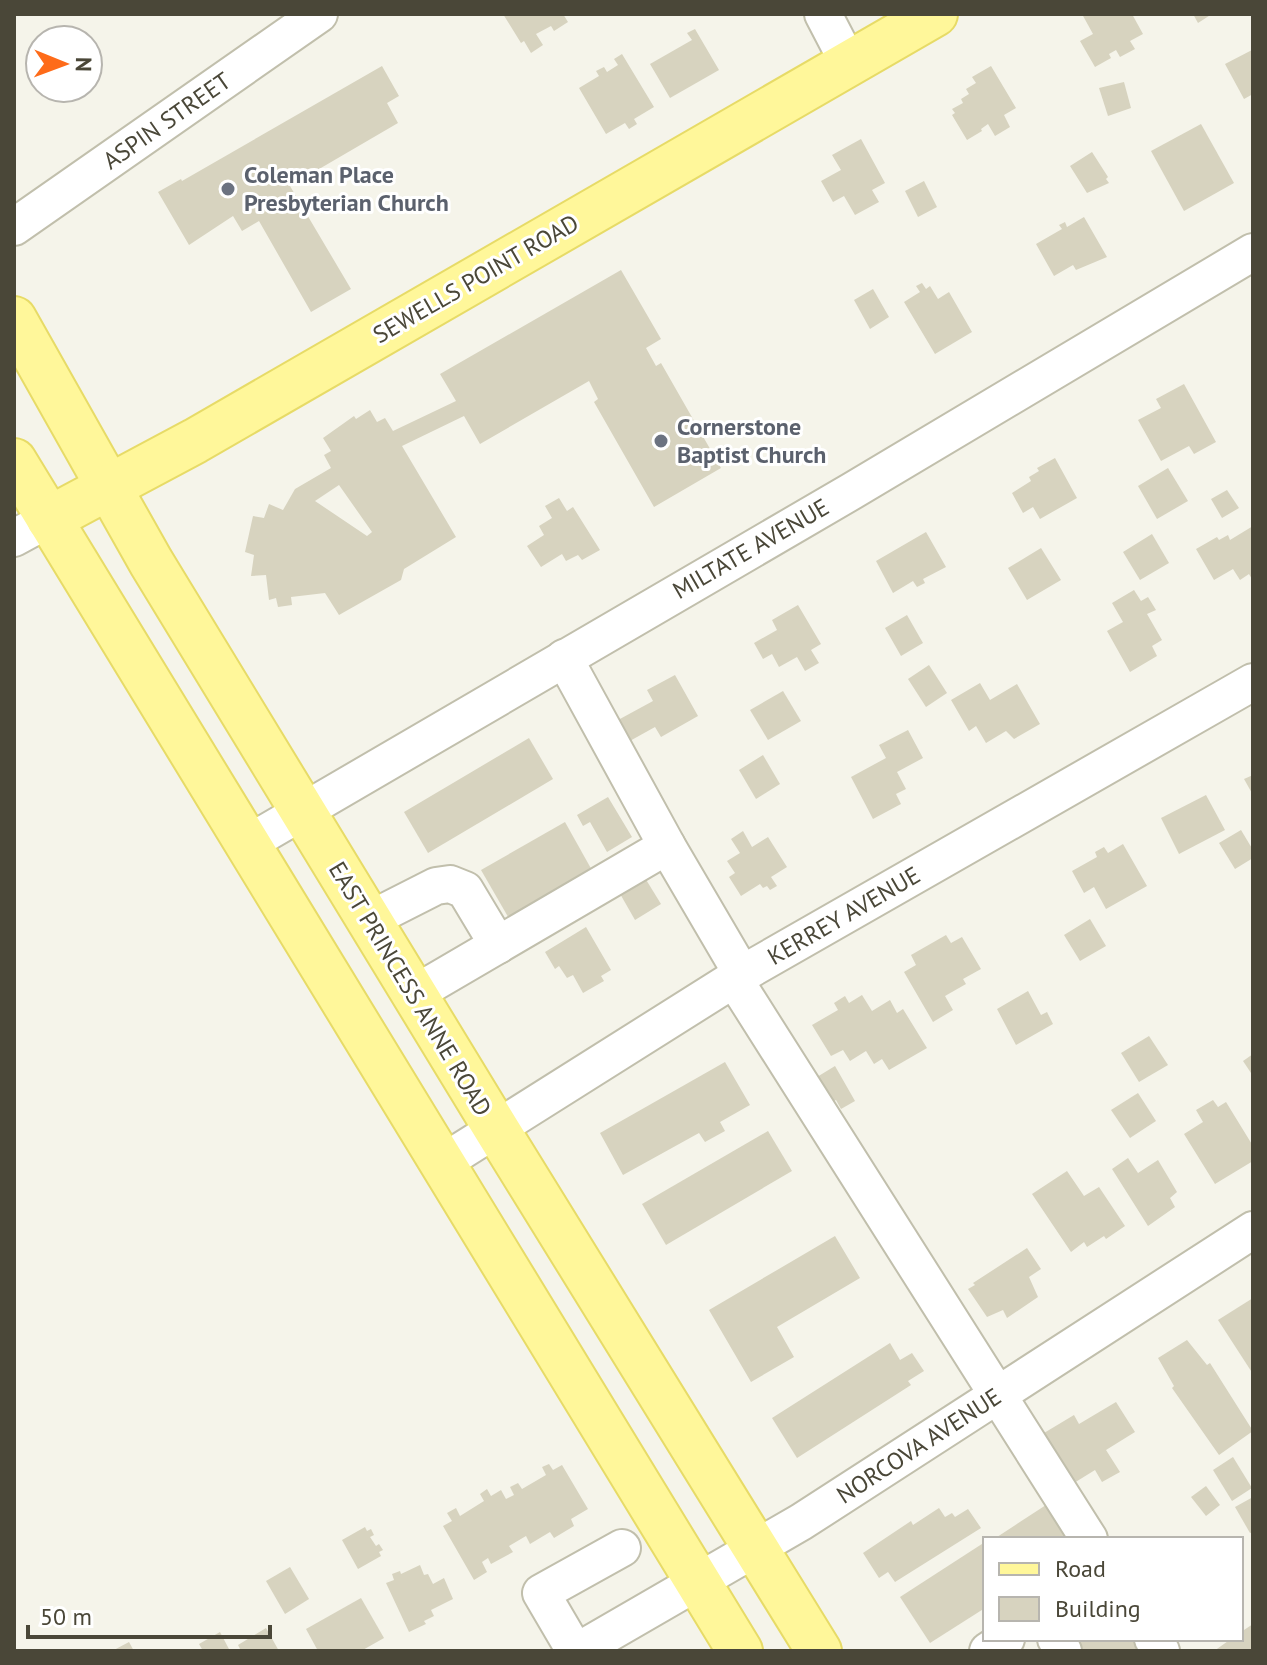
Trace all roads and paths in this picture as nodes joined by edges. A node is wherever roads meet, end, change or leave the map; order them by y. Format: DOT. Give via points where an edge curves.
graph roads {
  1 [pos="319,14"];
  2 [pos="823,14"];
  3 [pos="935,14"];
  4 [pos="849,64"];
  5 [pos="14,227"];
  6 [pos="1253,252"];
  7 [pos="14,319"];
  8 [pos="14,461"];
  9 [pos="108,488"];
  10 [pos="32,528"];
  11 [pos="564,658"];
  12 [pos="1253,682"];
  13 [pos="302,810"];
  14 [pos="247,844"];
  15 [pos="667,846"];
  16 [pos="369,920"];
  17 [pos="498,945"];
  18 [pos="738,977"];
  19 [pos="414,994"];
  20 [pos="497,1130"];
  21 [pos="442,1163"];
  22 [pos="1253,1230"];
  23 [pos="998,1395"];
  24 [pos="1088,1537"];
  25 [pos="622,1548"];
  26 [pos="755,1549"];
  27 [pos="698,1582"];
  28 [pos="576,1651"];
  29 [pos="740,1651"];
  30 [pos="819,1651"];
  1 -- 5 [label="street, ASPIN STREET"];
  2 -- 4 [label="street"];
  3 -- 4 [label="main road, SEWELLS POINT ROAD"];
  4 -- 9 [label="main road, SEWELLS POINT ROAD"];
  6 -- 11 [label="street, MILTATE AVENUE"];
  7 -- 9 [label="main road, EAST PRINCESS ANNE ROAD"];
  8 -- 10 [label="main road"];
  9 -- 10 [label="main road, SEWELLS POINT ROAD"];
  9 -- 13 [label="main road, EAST PRINCESS ANNE ROAD"];
  10 -- 14 [label="main road"];
  11 -- 13 [label="street, MILTATE AVENUE"];
  11 -- 15 [label="street"];
  12 -- 18 [label="street, KERREY AVENUE"];
  13 -- 14 [label="street, MILTATE AVENUE"];
  13 -- 16 [label="main road, EAST PRINCESS ANNE ROAD"];
  14 -- 21 [label="main road"];
  15 -- 17 [label="street"];
  15 -- 18 [label="street"];
  16 -- 17 [label="street" via="450,884 465,890"];
  16 -- 19 [label="main road, EAST PRINCESS ANNE ROAD"];
  17 -- 19 [label="street"];
  18 -- 20 [label="street, KERREY AVENUE"];
  18 -- 23 [label="street"];
  19 -- 20 [label="main road, EAST PRINCESS ANNE ROAD"];
  20 -- 21 [label="street, KERREY AVENUE"];
  20 -- 26 [label="main road, EAST PRINCESS ANNE ROAD"];
  21 -- 27 [label="main road"];
  22 -- 23 [label="street, NORCOVA AVENUE"];
  23 -- 24 [label="street"];
  23 -- 26 [label="street, NORCOVA AVENUE"];
  25 -- 28 [label="street" via="527,1600"];
  26 -- 27 [label="street, NORCOVA AVENUE"];
  26 -- 30 [label="main road, EAST PRINCESS ANNE ROAD"];
  27 -- 28 [label="street, NORCOVA AVENUE"];
  27 -- 29 [label="main road"];
}
